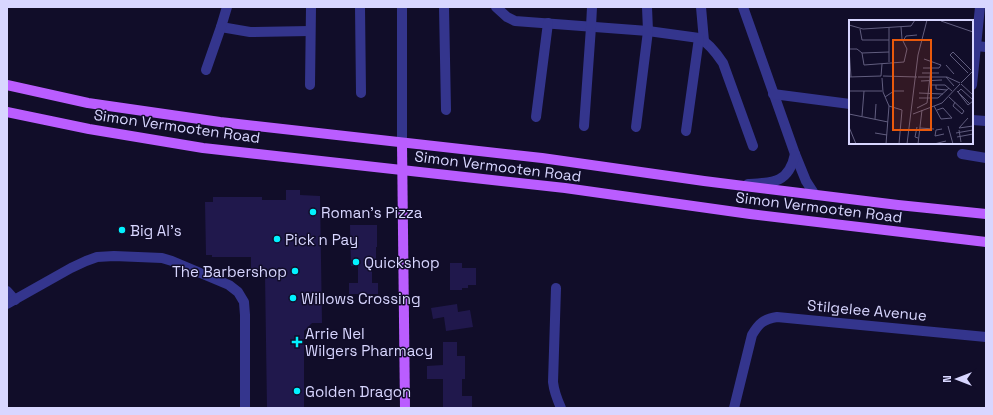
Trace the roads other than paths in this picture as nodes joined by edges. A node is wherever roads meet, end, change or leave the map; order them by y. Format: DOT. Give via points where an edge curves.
graph roads {
  1 [pos="227,7"];
  2 [pos="311,7"];
  3 [pos="360,7"];
  4 [pos="402,7"];
  5 [pos="444,7"];
  6 [pos="496,7"];
  7 [pos="592,7"];
  8 [pos="647,7"];
  9 [pos="701,7"];
  10 [pos="743,7"];
  11 [pos="980,7"];
  12 [pos="548,23"];
  13 [pos="221,27"];
  14 [pos="592,27"];
  15 [pos="310,31"];
  16 [pos="648,31"];
  17 [pos="701,40"];
  18 [pos="981,47"];
  19 [pos="206,70"];
  20 [pos="973,81"];
  21 [pos="310,84"];
  22 [pos="7,85"];
  23 [pos="361,93"];
  24 [pos="774,94"];
  25 [pos="849,104"];
  26 [pos="446,110"];
  27 [pos="7,112"];
  28 [pos="536,117"];
  29 [pos="973,120"];
  30 [pos="986,121"];
  31 [pos="584,126"];
  32 [pos="636,127"];
  33 [pos="686,131"];
  34 [pos="402,143"];
  35 [pos="753,146"];
  36 [pos="795,154"];
  37 [pos="962,154"];
  38 [pos="986,158"];
  39 [pos="402,170"];
  40 [pos="731,184"];
  41 [pos="815,195"];
  42 [pos="986,214"];
  43 [pos="986,242"];
  44 [pos="556,288"];
  45 [pos="7,290"];
  46 [pos="11,302"];
  47 [pos="986,337"];
  48 [pos="245,408"];
  49 [pos="405,408"];
  50 [pos="561,408"];
  51 [pos="734,408"];
  1 -- 13 [label="street"];
  2 -- 15 [label="street"];
  3 -- 23 [label="street"];
  4 -- 34 [label="street"];
  5 -- 26 [label="street"];
  6 -- 12 [label="street" via="515,21"];
  7 -- 14 [label="street"];
  8 -- 16 [label="street"];
  9 -- 17 [label="street"];
  10 -- 24 [label="street"];
  11 -- 18 [label="street"];
  12 -- 14 [label="street"];
  12 -- 28 [label="street"];
  13 -- 15 [label="street" via="250,32"];
  13 -- 19 [label="street"];
  14 -- 16 [label="street"];
  14 -- 31 [label="street"];
  15 -- 21 [label="street"];
  16 -- 17 [label="street"];
  16 -- 32 [label="street"];
  17 -- 33 [label="street"];
  17 -- 35 [label="street" via="723,63"];
  18 -- 20 [label="street"];
  22 -- 34 [label="main road, Simon Vermooten Road" via="88,103 220,122"];
  24 -- 25 [label="street"];
  24 -- 36 [label="street"];
  27 -- 39 [label="main road, Simon Vermooten Road" via="203,148"];
  29 -- 30 [label="street"];
  34 -- 39 [label="main road"];
  34 -- 40 [label="main road, Simon Vermooten Road" via="542,158"];
  36 -- 40 [label="street" via="791,168 782,178 768,183"];
  36 -- 41 [label="street" via="806,182"];
  37 -- 38 [label="street"];
  39 -- 43 [label="main road, Simon Vermooten Road" via="565,188 750,214"];
  39 -- 49 [label="main road"];
  40 -- 41 [label="main road, Simon Vermooten Road"];
  41 -- 42 [label="main road, Simon Vermooten Road"];
  44 -- 50 [label="street" via="553,390"];
  45 -- 46 [label="street"];
  46 -- 48 [label="street" via="86,260 97,257 162,258 229,285 238,292 244,302"];
  47 -- 51 [label="street, Stilgelee Avenue" via="769,318 757,326 752,334"];
}
